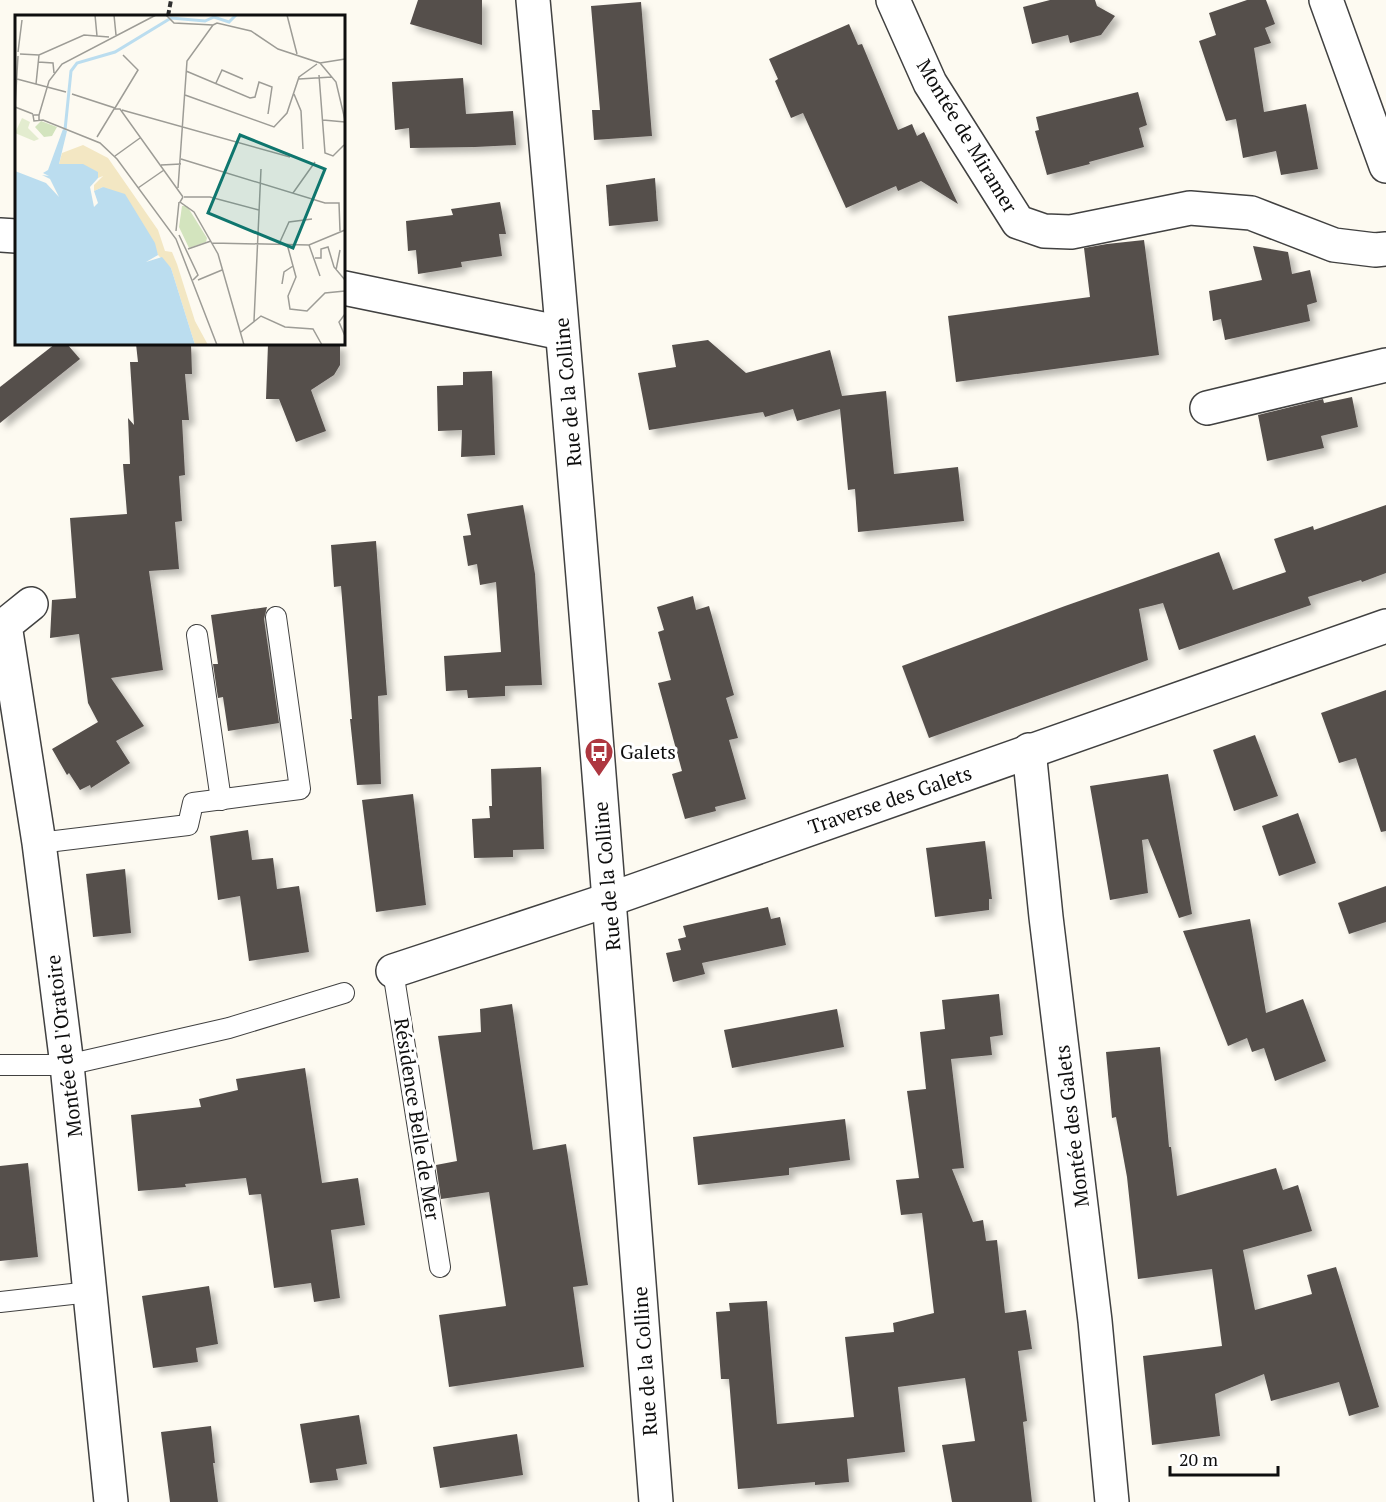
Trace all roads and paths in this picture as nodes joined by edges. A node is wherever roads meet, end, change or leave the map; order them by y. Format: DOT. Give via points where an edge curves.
graph roads {
  1 [pos="171,0"];
  2 [pos="532,0"];
  3 [pos="893,0"];
  4 [pos="1326,0"];
  5 [pos="168,15"];
  6 [pos="1378,113"];
  7 [pos="1386,166"];
  8 [pos="0,235"];
  9 [pos="15,236"];
  10 [pos="1386,249"];
  11 [pos="345,288"];
  12 [pos="562,333"];
  13 [pos="1386,365"];
  14 [pos="1207,408"];
  15 [pos="31,604"];
  16 [pos="276,618"];
  17 [pos="1386,626"];
  18 [pos="197,634"];
  19 [pos="1029,750"];
  20 [pos="221,800"];
  21 [pos="39,843"];
  22 [pos="608,900"];
  23 [pos="393,971"];
  24 [pos="344,993"];
  25 [pos="0,1065"];
  26 [pos="67,1065"];
  27 [pos="440,1267"];
  28 [pos="90,1292"];
  29 [pos="0,1302"];
  30 [pos="111,1502"];
  31 [pos="656,1502"];
  32 [pos="1112,1502"];
  1 -- 5 [label="path"];
  2 -- 12 [label="street, Rue de la Colline"];
  3 -- 10 [label="street, Montée de Miramer" via="930,83 1018,222 1044,231 1071,232 1190,208 1251,213 1334,245"];
  4 -- 6 [label="street"];
  6 -- 7 [label="street"];
  8 -- 9 [label="street"];
  11 -- 12 [label="street"];
  12 -- 22 [label="street, Rue de la Colline"];
  13 -- 14 [label="street"];
  15 -- 21 [label="street, Montée de l'Oratoire" via="5,625"];
  16 -- 20 [label="lane" via="300,789"];
  17 -- 19 [label="street, Traverse des Galets"];
  18 -- 20 [label="lane"];
  19 -- 22 [label="street, Traverse des Galets"];
  19 -- 32 [label="street, Montée des Galets"];
  20 -- 21 [label="lane" via="193,804 188,825"];
  21 -- 26 [label="street, Montée de l'Oratoire"];
  22 -- 23 [label="street, Traverse des Galets"];
  22 -- 31 [label="street, Rue de la Colline"];
  23 -- 27 [label="lane, Résidence Belle de Mer"];
  24 -- 26 [label="lane" via="229,1028"];
  25 -- 26 [label="lane"];
  26 -- 28 [label="street, Montée de l'Oratoire"];
  28 -- 29 [label="lane"];
  28 -- 30 [label="street, Montée de l'Oratoire"];
}
